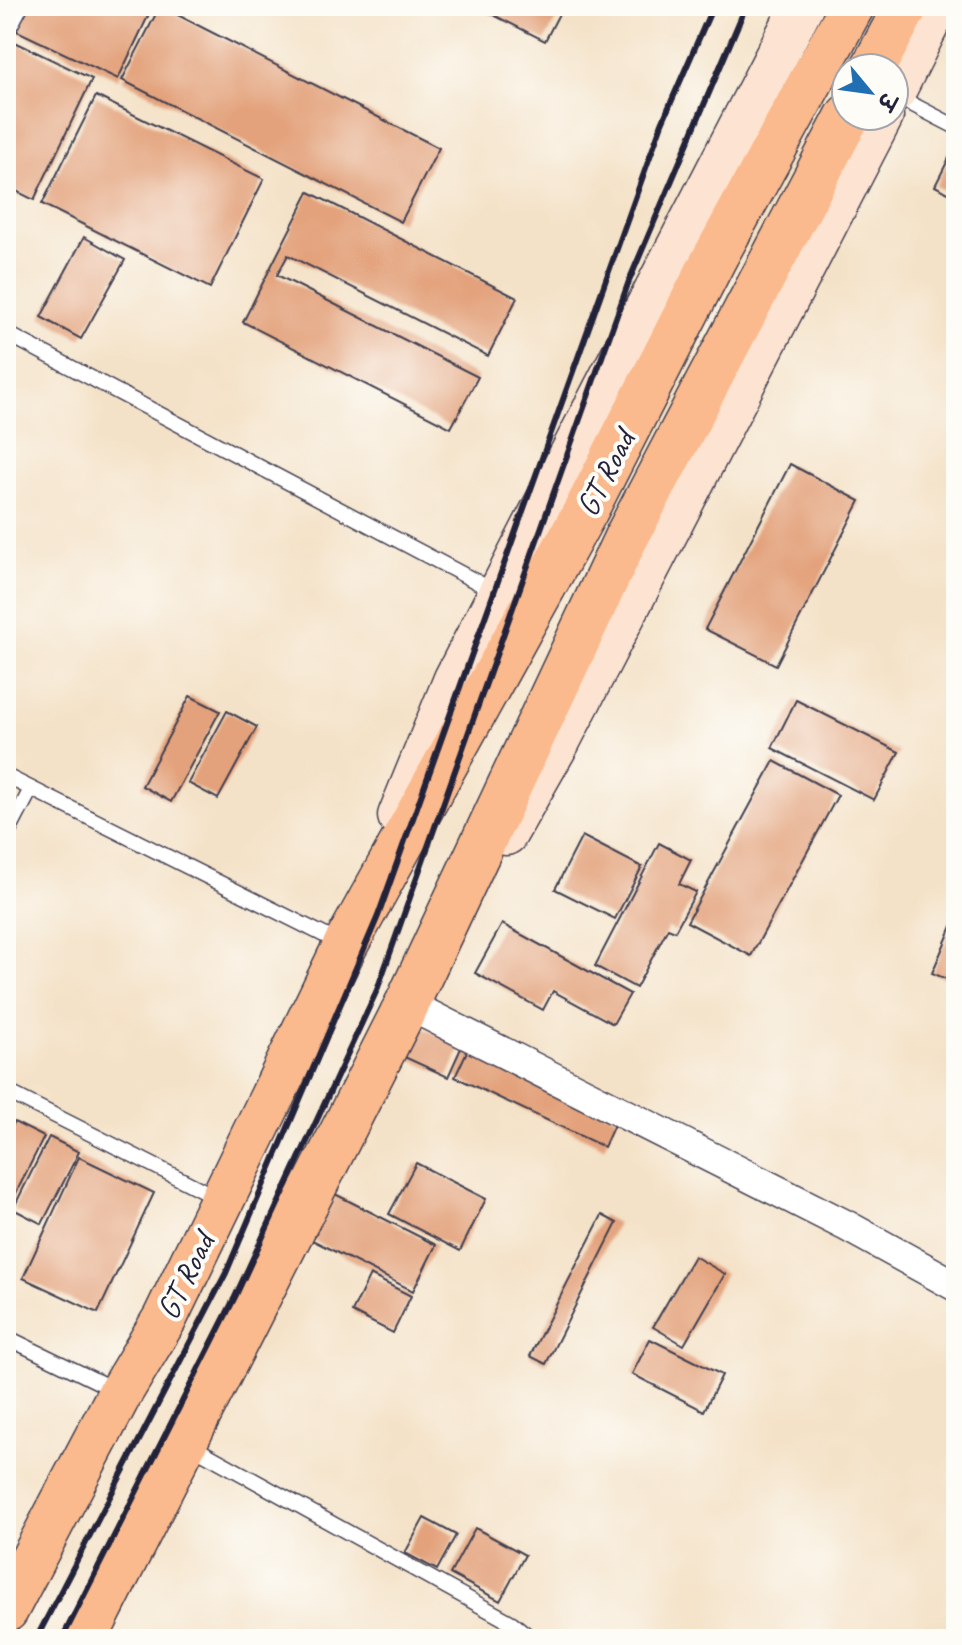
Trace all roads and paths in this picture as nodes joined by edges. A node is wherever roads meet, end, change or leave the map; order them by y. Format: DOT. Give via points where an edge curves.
graph roads {
  1 [pos="21,6"];
  2 [pos="802,6"];
  3 [pos="852,6"];
  4 [pos="906,6"];
  5 [pos="937,6"];
  6 [pos="6,34"];
  7 [pos="882,52"];
  8 [pos="910,61"];
  9 [pos="910,102"];
  10 [pos="956,127"];
  11 [pos="839,132"];
  12 [pos="874,132"];
  13 [pos="6,333"];
  14 [pos="499,594"];
  15 [pos="6,776"];
  16 [pos="31,789"];
  17 [pos="6,837"];
  18 [pos="348,941"];
  19 [pos="407,1004"];
  20 [pos="6,1091"];
  21 [pos="222,1200"];
  22 [pos="956,1286"];
  23 [pos="6,1337"];
  24 [pos="120,1393"];
  25 [pos="184,1442"];
  26 [pos="6,1610"];
  27 [pos="85,1639"];
  28 [pos="532,1639"];
  1 -- 6 [label="lane"];
  2 -- 14 [label="main road, GT Road"];
  3 -- 18 [label="highway, GT Road" via="586,510"];
  4 -- 7 [label="highway"];
  5 -- 8 [label="main road"];
  9 -- 10 [label="lane"];
  11 -- 19 [label="highway, GT Road" via="625,540"];
  12 -- 19 [label="main road, GT Road" via="558,743"];
  13 -- 14 [label="lane"];
  14 -- 18 [label="main road, GT Road" via="455,679"];
  15 -- 16 [label="lane"];
  16 -- 17 [label="lane"];
  16 -- 18 [label="lane"];
  18 -- 21 [label="highway, GT Road"];
  19 -- 22 [label="street"];
  19 -- 25 [label="highway, GT Road"];
  20 -- 21 [label="lane"];
  21 -- 24 [label="highway, GT Road" via="165,1318"];
  23 -- 24 [label="lane"];
  24 -- 26 [label="highway, GT Road"];
  25 -- 27 [label="highway, GT Road"];
  25 -- 28 [label="lane" via="512,1623"];
}
